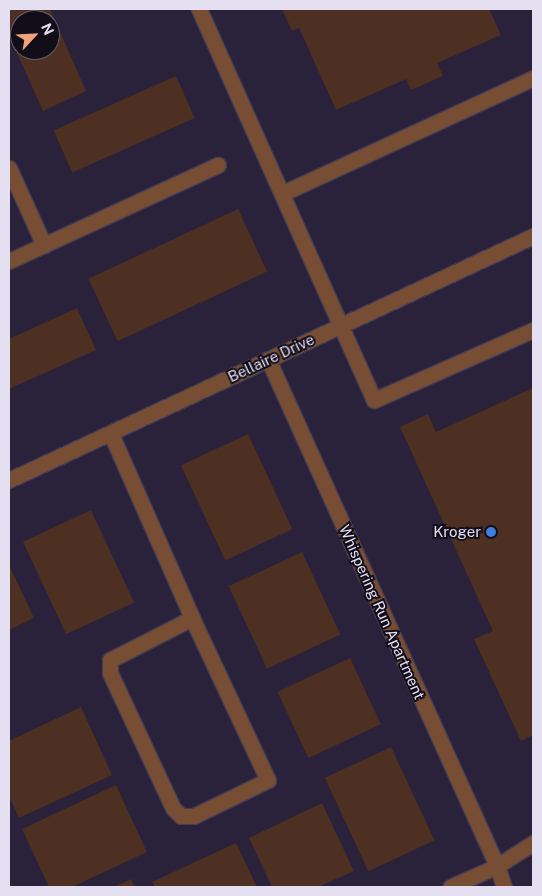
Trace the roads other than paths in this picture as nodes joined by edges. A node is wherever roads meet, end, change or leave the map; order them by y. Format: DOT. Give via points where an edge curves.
graph roads {
  1 [pos="200,9"];
  2 [pos="533,78"];
  3 [pos="218,166"];
  4 [pos="9,168"];
  5 [pos="283,193"];
  6 [pos="533,236"];
  7 [pos="44,246"];
  8 [pos="9,261"];
  9 [pos="341,325"];
  10 [pos="533,330"];
  11 [pos="268,359"];
  12 [pos="111,434"];
  13 [pos="9,480"];
  14 [pos="192,618"];
  15 [pos="533,844"];
  16 [pos="497,866"];
  17 [pos="450,887"];
  18 [pos="504,887"];
  1 -- 5 [label="street"];
  2 -- 5 [label="street"];
  3 -- 7 [label="street"];
  4 -- 7 [label="street"];
  5 -- 9 [label="street"];
  6 -- 9 [label="street, Bellaire Drive"];
  7 -- 8 [label="street"];
  9 -- 10 [label="street" via="374,400"];
  9 -- 11 [label="street, Bellaire Drive"];
  11 -- 12 [label="street, Bellaire Drive"];
  11 -- 16 [label="street, Whispering Run Apartment"];
  12 -- 13 [label="street, Bellaire Drive"];
  12 -- 14 [label="street"];
  14 -- 14 [label="street" via="110,660 110,674 173,808 180,816 194,816 268,780"];
  15 -- 16 [label="street"];
  16 -- 17 [label="street"];
  16 -- 18 [label="street, Whispering Run Apartment"];
}
